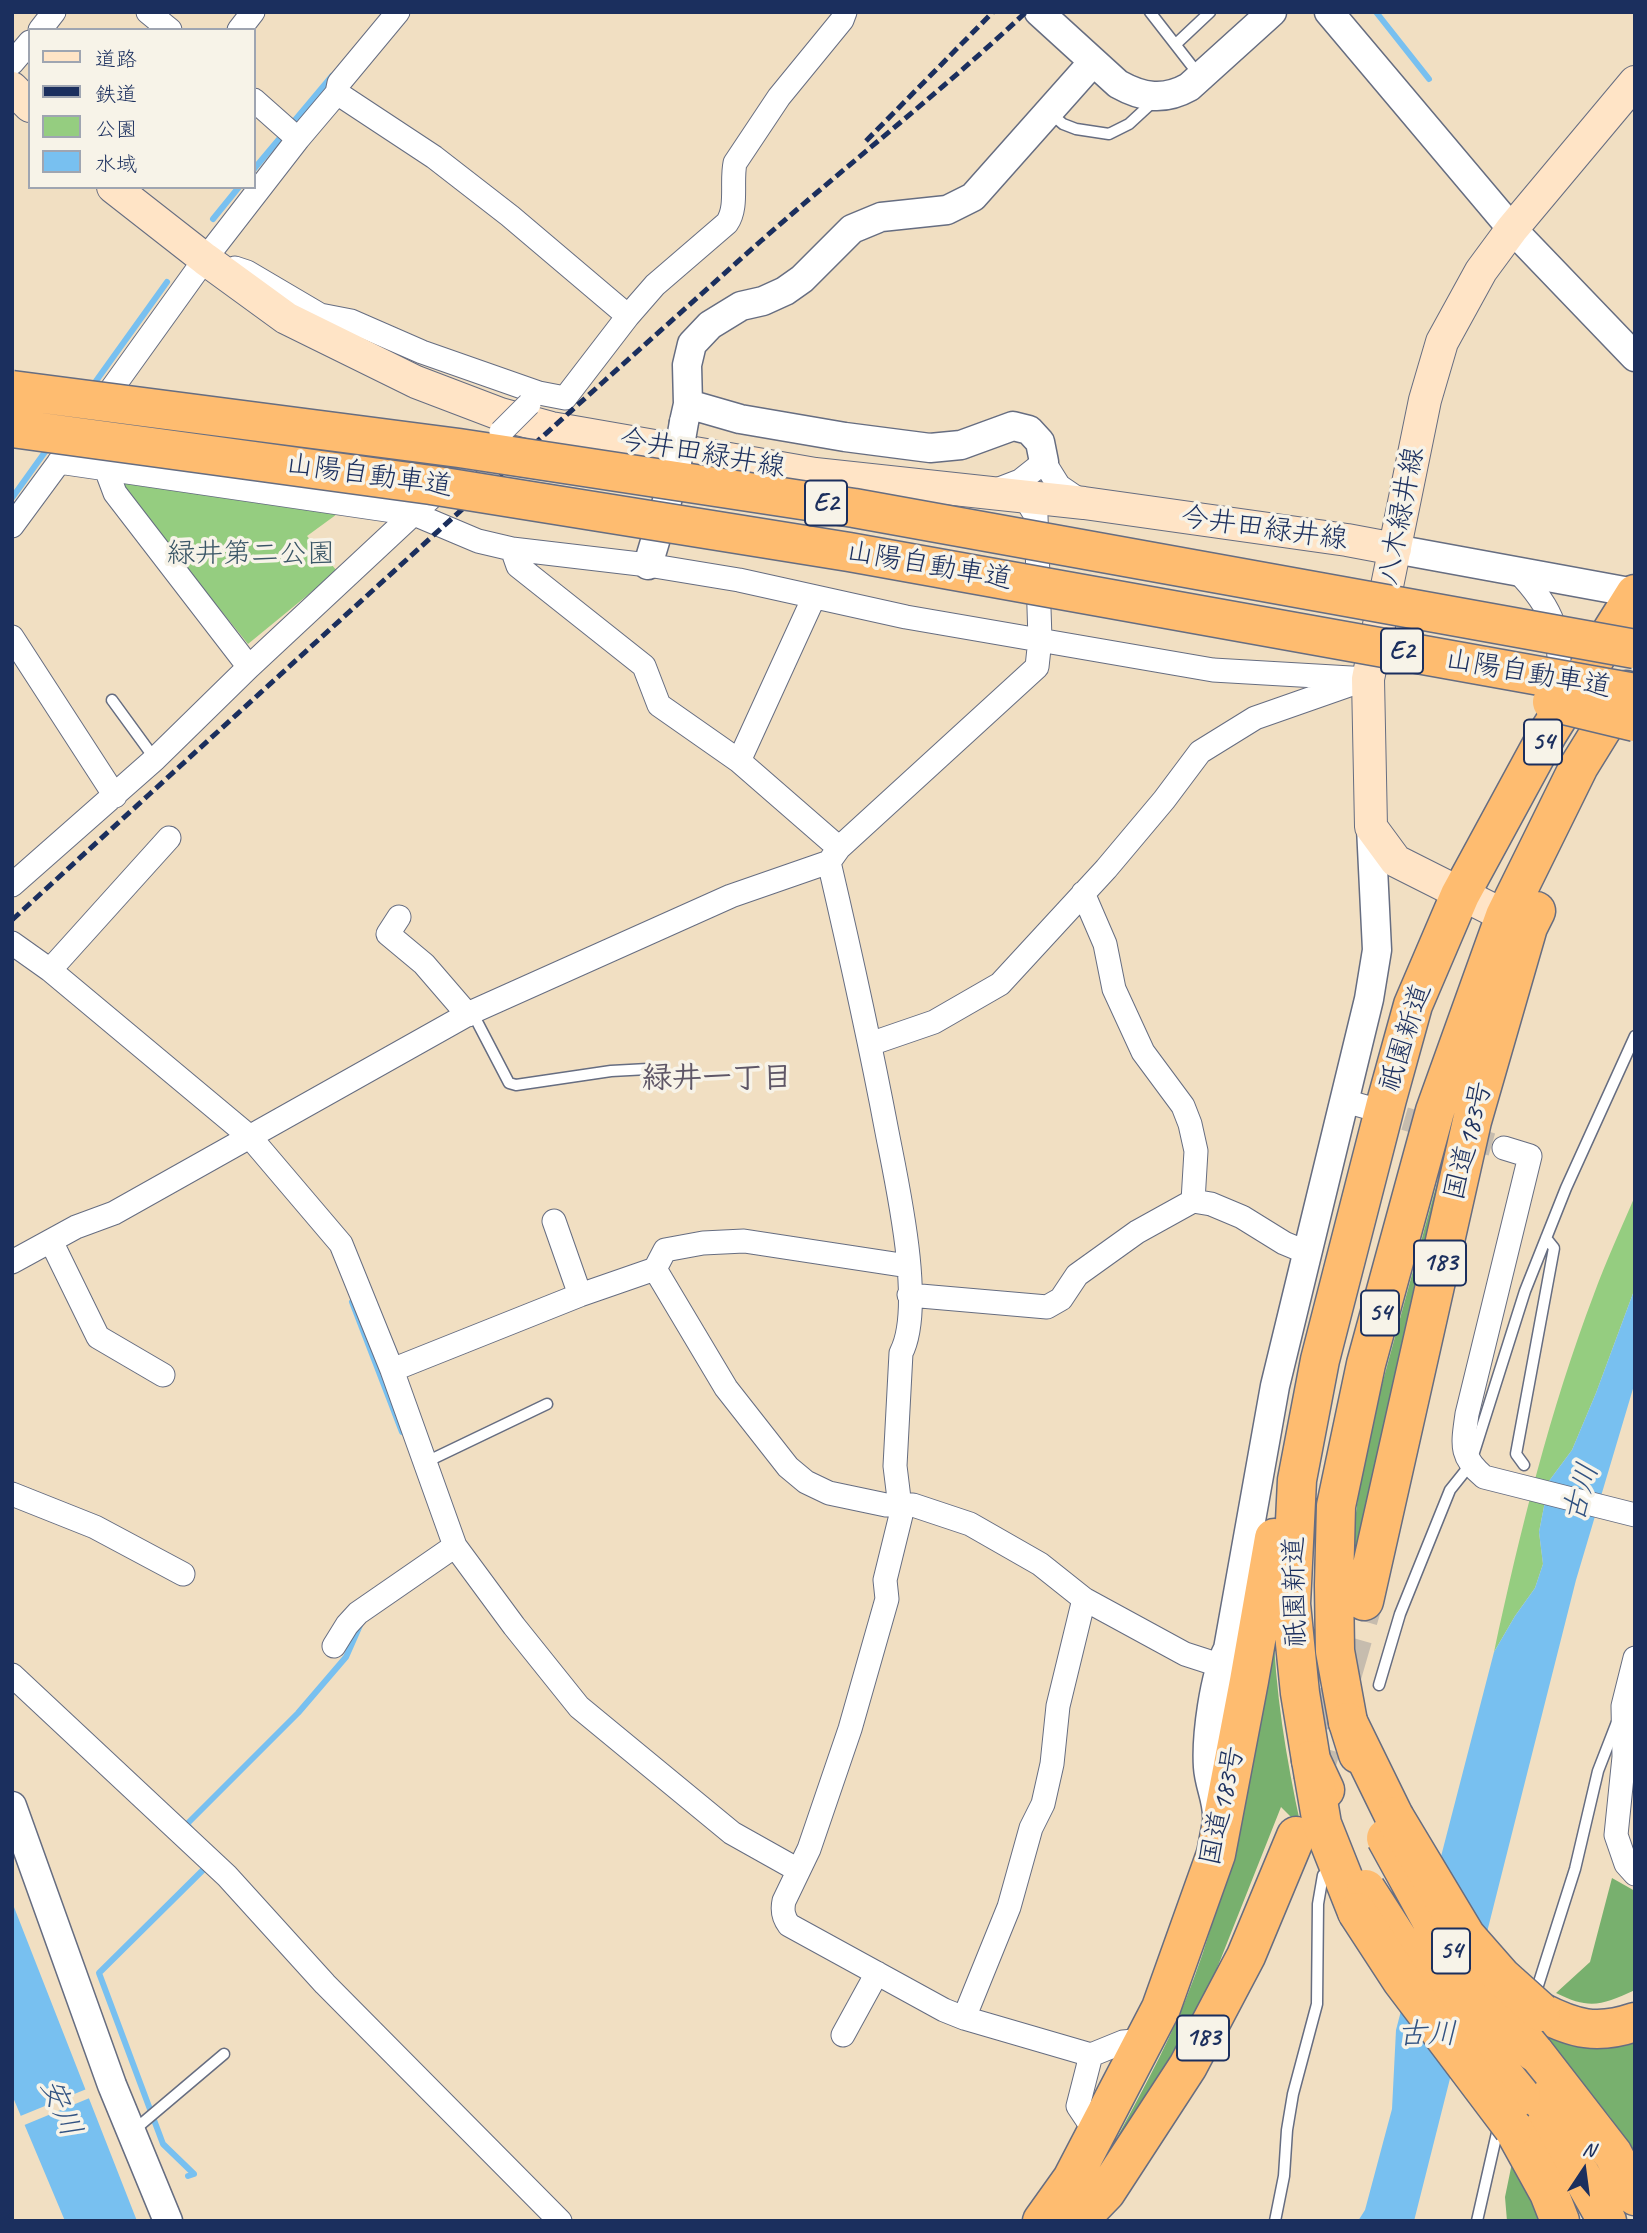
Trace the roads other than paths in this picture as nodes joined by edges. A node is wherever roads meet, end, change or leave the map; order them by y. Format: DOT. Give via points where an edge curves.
graph roads {
  1 [pos="54,12"];
  2 [pos="148,12"];
  3 [pos="253,12"];
  4 [pos="398,12"];
  5 [pos="845,12"];
  6 [pos="1039,12"];
  7 [pos="1150,12"];
  8 [pos="1210,12"];
  9 [pos="1272,12"];
  10 [pos="1329,12"];
  11 [pos="42,28"];
  12 [pos="168,28"];
  13 [pos="241,28"];
  14 [pos="28,44"];
  15 [pos="1176,44"];
  16 [pos="1093,62"];
  17 [pos="12,63"];
  18 [pos="1201,77"];
  19 [pos="1635,82"];
  20 [pos="12,88"];
  21 [pos="337,93"];
  22 [pos="1157,98"];
  23 [pos="256,102"];
  24 [pos="28,104"];
  25 [pos="1049,112"];
  26 [pos="298,139"];
  27 [pos="116,189"];
  28 [pos="1512,229"];
  29 [pos="205,259"];
  30 [pos="628,316"];
  31 [pos="1635,357"];
  32 [pos="12,390"];
  33 [pos="534,398"];
  34 [pos="686,413"];
  35 [pos="12,428"];
  36 [pos="59,462"];
  37 [pos="1044,462"];
  38 [pos="106,469"];
  39 [pos="991,492"];
  40 [pos="1084,503"];
  41 [pos="1038,504"];
  42 [pos="414,514"];
  43 [pos="12,526"];
  44 [pos="512,549"];
  45 [pos="1395,549"];
  46 [pos="648,565"];
  47 [pos="1517,570"];
  48 [pos="1635,593"];
  49 [pos="814,597"];
  50 [pos="1169,609"];
  51 [pos="12,637"];
  52 [pos="1040,639"];
  53 [pos="1635,649"];
  54 [pos="249,667"];
  55 [pos="1635,676"];
  56 [pos="1368,678"];
  57 [pos="1635,693"];
  58 [pos="113,700"];
  59 [pos="1635,702"];
  60 [pos="1635,722"];
  61 [pos="1548,733"];
  62 [pos="155,759"];
  63 [pos="739,761"];
  64 [pos="115,796"];
  65 [pos="1371,827"];
  66 [pos="169,838"];
  67 [pos="834,855"];
  68 [pos="12,885"];
  69 [pos="1083,893"];
  70 [pos="1460,895"];
  71 [pos="399,917"];
  72 [pos="1516,922"];
  73 [pos="12,943"];
  74 [pos="50,970"];
  75 [pos="470,1014"];
  76 [pos="1635,1036"];
  77 [pos="870,1044"];
  78 [pos="648,1069"];
  79 [pos="250,1137"];
  80 [pos="1504,1148"];
  81 [pos="1193,1201"];
  82 [pos="554,1221"];
  83 [pos="1546,1238"];
  84 [pos="51,1241"];
  85 [pos="1308,1253"];
  86 [pos="12,1262"];
  87 [pos="908,1265"];
  88 [pos="654,1269"];
  89 [pos="580,1294"];
  90 [pos="909,1295"];
  91 [pos="1320,1360"];
  92 [pos="392,1370"];
  93 [pos="163,1375"];
  94 [pos="547,1404"];
  95 [pos="424,1463"];
  96 [pos="1524,1465"];
  97 [pos="1477,1471"];
  98 [pos="12,1494"];
  99 [pos="901,1504"];
  100 [pos="1635,1515"];
  101 [pos="455,1546"];
  102 [pos="183,1574"];
  103 [pos="1084,1599"];
  104 [pos="1364,1601"];
  105 [pos="334,1646"];
  106 [pos="1635,1658"];
  107 [pos="1219,1665"];
  108 [pos="12,1675"];
  109 [pos="1379,1685"];
  110 [pos="1623,1706"];
  111 [pos="12,1806"];
  112 [pos="1296,1836"];
  113 [pos="1216,1854"];
  114 [pos="798,1870"];
  115 [pos="1635,1874"];
  116 [pos="1323,1875"];
  117 [pos="877,1973"];
  118 [pos="964,2018"];
  119 [pos="1635,2022"];
  120 [pos="844,2035"];
  121 [pos="1145,2040"];
  122 [pos="224,2054"];
  123 [pos="1091,2055"];
  124 [pos="1521,2065"];
  125 [pos="131,2132"];
  126 [pos="1097,2133"];
  127 [pos="1635,2196"];
  128 [pos="168,2221"];
  129 [pos="560,2221"];
  130 [pos="1042,2221"];
  131 [pos="1078,2221"];
  132 [pos="1275,2221"];
  133 [pos="1477,2221"];
  134 [pos="1560,2221"];
  135 [pos="1607,2221"];
  1 -- 11 [label="street"];
  2 -- 12 [label="street"];
  3 -- 13 [label="street"];
  4 -- 21 [label="street" via="339,83"];
  5 -- 30 [label="street" via="735,163 733,215 655,285"];
  6 -- 16 [label="street"];
  7 -- 15 [label="lane"];
  8 -- 15 [label="lane"];
  9 -- 18 [label="street"];
  10 -- 28 [label="street"];
  14 -- 17 [label="street"];
  15 -- 18 [label="lane"];
  16 -- 22 [label="street" via="1133,93"];
  16 -- 25 [label="street"];
  18 -- 22 [label="street" via="1175,94"];
  19 -- 28 [label="main road, 八木緑井線"];
  20 -- 24 [label="main road"];
  21 -- 26 [label="street"];
  21 -- 30 [label="street" via="434,157"];
  22 -- 25 [label="lane" via="1129,124 1109,134 1076,129"];
  23 -- 26 [label="street"];
  25 -- 34 [label="street" via="973,197 947,210 881,217 852,229 785,291 741,306 710,325 692,344"];
  26 -- 29 [label="street"];
  27 -- 29 [label="main road, 今井田緑井線"];
  28 -- 31 [label="street"];
  28 -- 45 [label="main road, 八木緑井線" via="1481,271 1442,342 1425,400"];
  29 -- 33 [label="street" via="247,272 320,315 351,321"];
  29 -- 36 [label="street"];
  29 -- 39 [label="main road, 今井田緑井線" via="286,318 416,382 500,414 551,428 815,474"];
  30 -- 33 [label="street" via="565,398"];
  32 -- 53 [label="highway, 山陽自動車道 / E2, bridge" via="459,448 854,508"];
  33 -- 42 [label="street, bridge"];
  34 -- 37 [label="street" via="930,448 961,444 1013,426 1029,429 1040,442"];
  34 -- 46 [label="street, bridge" via="675,474"];
  35 -- 50 [label="highway, 山陽自動車道 / E2, bridge" via="458,489"];
  36 -- 38 [label="street"];
  36 -- 43 [label="street"];
  37 -- 39 [label="street" via="1020,481"];
  37 -- 40 [label="street" via="1059,486"];
  38 -- 42 [label="street"];
  38 -- 54 [label="street" via="115,493"];
  39 -- 41 [label="main road, 今井田緑井線"];
  40 -- 41 [label="main road, 今井田緑井線"];
  40 -- 45 [label="main road, 今井田緑井線"];
  41 -- 52 [label="street"];
  42 -- 44 [label="street" via="478,541"];
  42 -- 54 [label="street"];
  44 -- 46 [label="street"];
  44 -- 63 [label="street" via="519,566 645,666 659,705"];
  45 -- 47 [label="street"];
  45 -- 56 [label="main road, 八木緑井線"];
  46 -- 49 [label="street"];
  47 -- 48 [label="street"];
  47 -- 61 [label="street" via="1551,615 1559,647 1557,697"];
  48 -- 61 [label="highway, 54"];
  49 -- 52 [label="street"];
  49 -- 63 [label="street"];
  50 -- 57 [label="highway, 山陽自動車道 / E2, bridge"];
  50 -- 60 [label="highway, bridge"];
  51 -- 64 [label="street"];
  52 -- 56 [label="street" via="1213,670"];
  52 -- 67 [label="street" via="1037,667"];
  54 -- 62 [label="street"];
  55 -- 72 [label="highway, 54" via="1579,766"];
  56 -- 65 [label="main road, 八木緑井線"];
  56 -- 69 [label="street" via="1255,718 1200,752"];
  58 -- 62 [label="lane"];
  59 -- 72 [label="highway, 国道183号 / 183"];
  61 -- 70 [label="highway, 54"];
  62 -- 64 [label="street"];
  63 -- 67 [label="street"];
  64 -- 68 [label="street"];
  65 -- 70 [label="main road" via="1396,861"];
  65 -- 85 [label="street" via="1377,950 1355,1104"];
  66 -- 74 [label="street"];
  67 -- 75 [label="street" via="731,896"];
  67 -- 77 [label="street"];
  69 -- 77 [label="street" via="1000,984 934,1022"];
  69 -- 81 [label="street" via="1105,944 1114,989 1143,1052 1183,1106 1190,1124 1196,1151"];
  70 -- 72 [label="main road"];
  70 -- 91 [label="highway, 祇園新道 / 54" via="1413,1005"];
  71 -- 75 [label="street" via="388,933"];
  72 -- 104 [label="highway, 国道183号 / 183"];
  72 -- 124 [label="highway, 祇園新道 / 54, bridge" via="1435,1111 1366,1364 1336,1506 1335,1651 1348,1722 1390,1827 1466,1936 1502,1977"];
  73 -- 74 [label="street"];
  74 -- 79 [label="street"];
  75 -- 78 [label="lane" via="509,1083 516,1086"];
  75 -- 79 [label="street"];
  76 -- 83 [label="lane"];
  77 -- 87 [label="street"];
  79 -- 84 [label="street" via="114,1213"];
  79 -- 92 [label="street" via="341,1244"];
  80 -- 97 [label="street" via="1530,1156 1466,1415 1463,1445"];
  81 -- 85 [label="street" via="1242,1217"];
  81 -- 90 [label="street" via="1137,1232 1077,1275 1061,1299 1047,1307"];
  82 -- 89 [label="street"];
  83 -- 96 [label="lane" via="1554,1248 1516,1454"];
  83 -- 97 [label="lane" via="1525,1291"];
  84 -- 86 [label="street"];
  84 -- 93 [label="street" via="98,1338"];
  85 -- 107 [label="street" via="1275,1386 1228,1649"];
  87 -- 88 [label="street" via="744,1241 664,1250"];
  87 -- 90 [label="street"];
  88 -- 89 [label="street"];
  88 -- 99 [label="street" via="726,1388 788,1468 829,1493"];
  89 -- 92 [label="street"];
  90 -- 99 [label="street" via="895,1443"];
  91 -- 113 [label="highway, 国道183号 / 183" via="1280,1502"];
  91 -- 124 [label="highway, 祇園新道 / 54, bridge" via="1297,1480 1291,1604 1300,1693 1322,1824 1402,1981"];
  92 -- 95 [label="street"];
  94 -- 95 [label="lane"];
  95 -- 101 [label="street"];
  97 -- 100 [label="street"];
  97 -- 109 [label="lane" via="1450,1490 1400,1614"];
  98 -- 102 [label="street" via="95,1527"];
  99 -- 103 [label="street" via="971,1524 1040,1564"];
  99 -- 114 [label="street" via="885,1580 887,1599 850,1729"];
  101 -- 105 [label="street" via="358,1612"];
  101 -- 114 [label="street" via="579,1707 732,1833"];
  103 -- 107 [label="street" via="1185,1654"];
  103 -- 118 [label="street" via="1058,1706 1043,1804 1031,1828 1009,1907"];
  106 -- 110 [label="street"];
  107 -- 113 [label="street" via="1208,1749 1217,1803"];
  108 -- 129 [label="street" via="226,1876 325,1984"];
  110 -- 115 [label="street" via="1624,1757 1616,1835 1626,1864"];
  110 -- 124 [label="lane" via="1598,1772"];
  111 -- 125 [label="street"];
  112 -- 131 [label="highway, 183" via="1245,1956 1188,2066 1106,2192"];
  113 -- 121 [label="highway, 国道183号 / 183" via="1161,2008"];
  114 -- 117 [label="street" via="784,1901 784,1919"];
  116 -- 132 [label="lane" via="1318,1904 1317,2004 1293,2094"];
  117 -- 118 [label="street"];
  117 -- 120 [label="street"];
  118 -- 123 [label="street"];
  119 -- 124 [label="highway" via="1605,2029 1570,2026"];
  121 -- 123 [label="street" via="1123,2042"];
  121 -- 126 [label="highway, 国道183号 / 183"];
  122 -- 125 [label="lane"];
  123 -- 126 [label="street" via="1078,2106"];
  124 -- 127 [label="highway" via="1613,2154"];
  124 -- 133 [label="lane"];
  124 -- 134 [label="highway" via="1549,2193"];
  124 -- 135 [label="highway"];
  125 -- 128 [label="street"];
  126 -- 130 [label="highway, 国道183号 / 183"];
}
